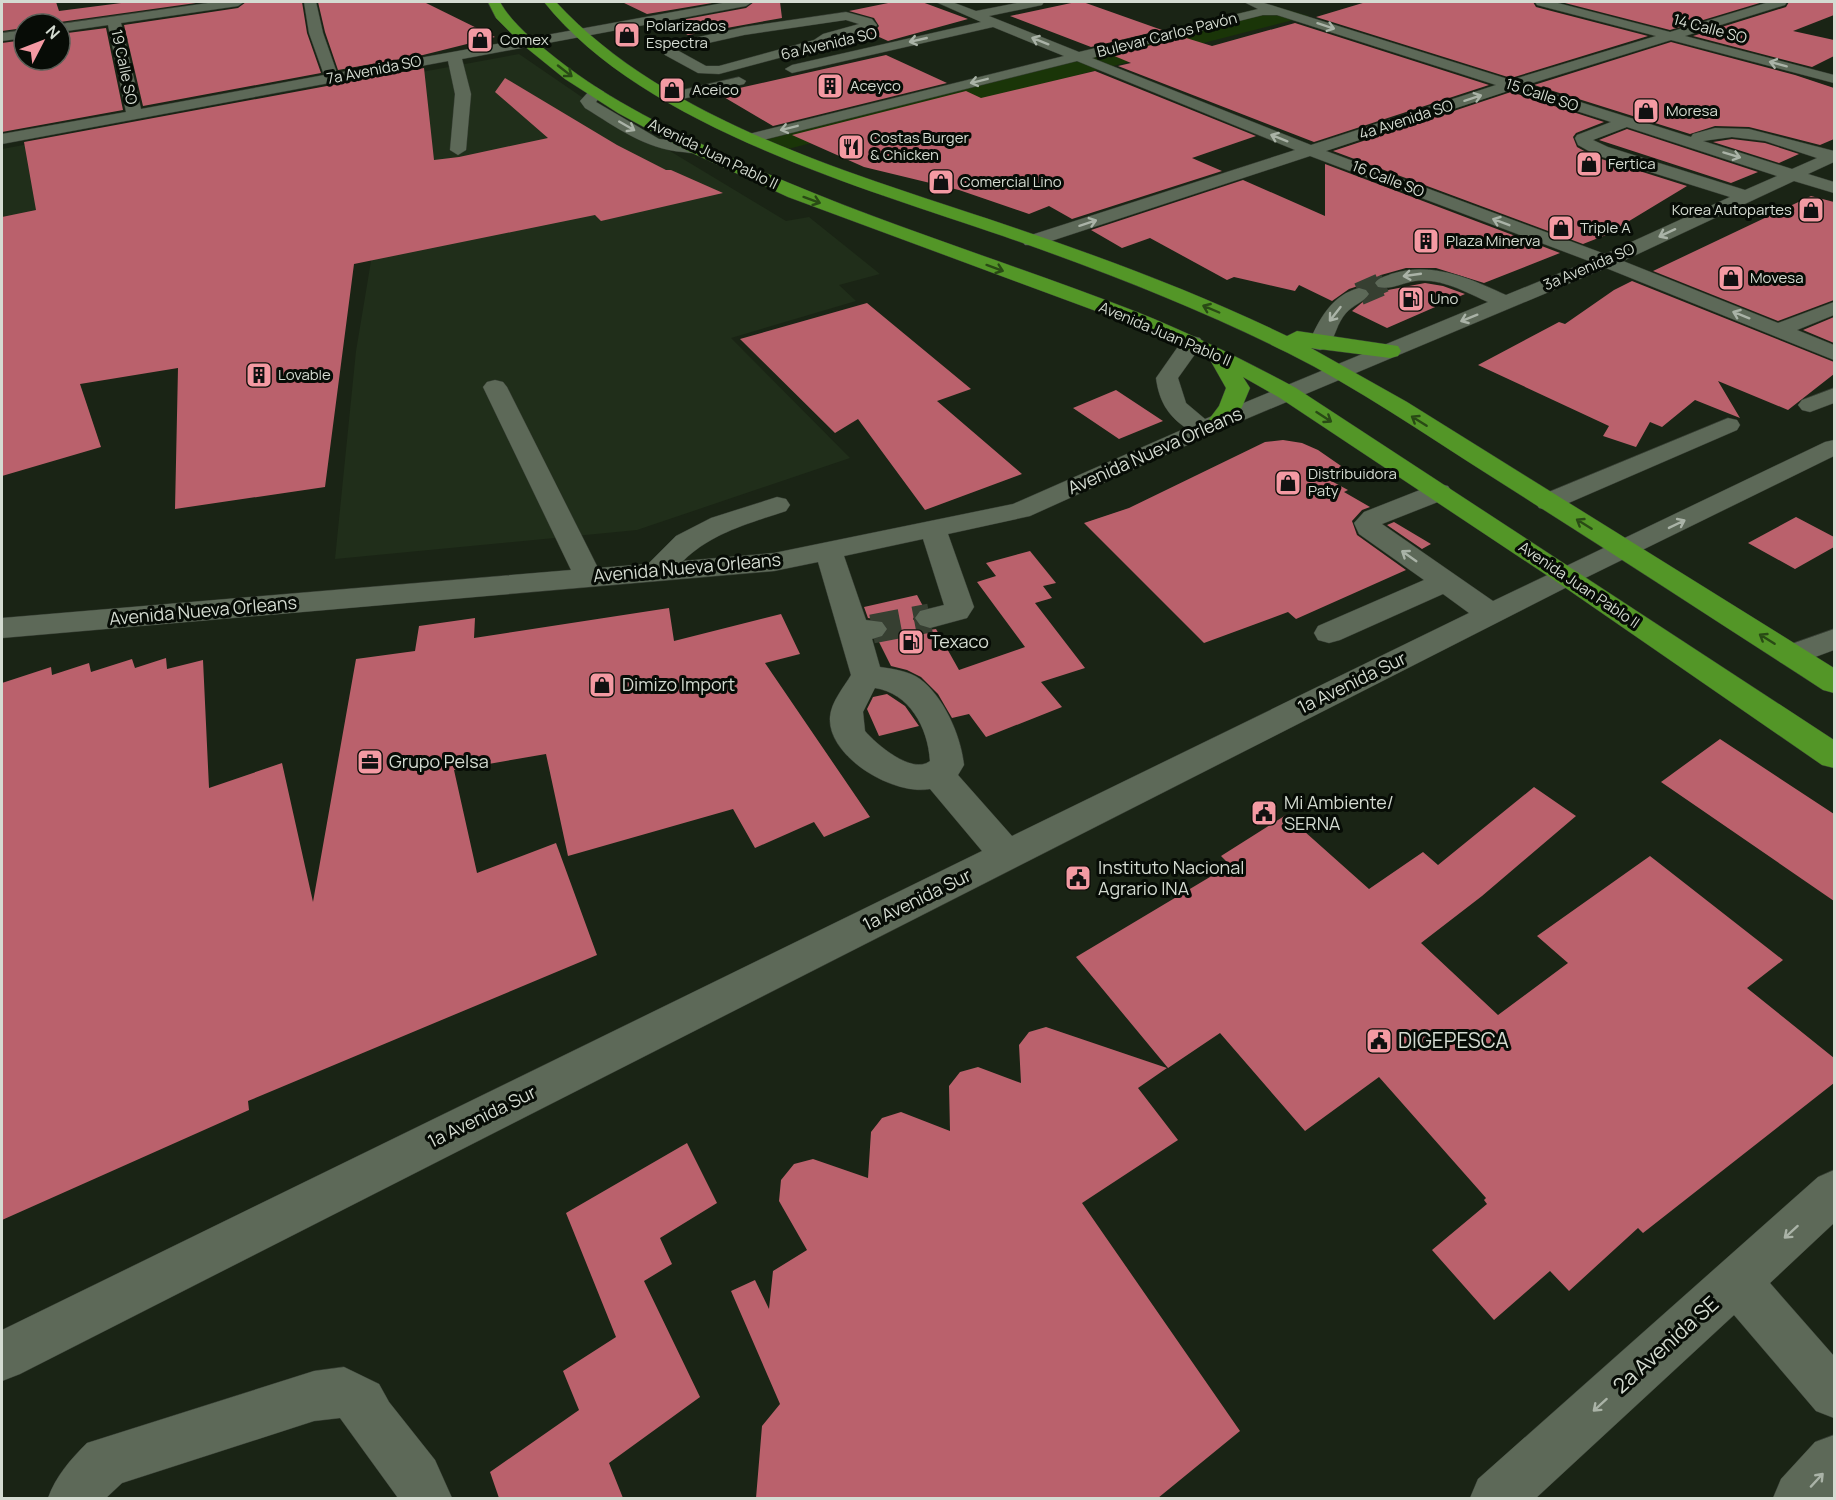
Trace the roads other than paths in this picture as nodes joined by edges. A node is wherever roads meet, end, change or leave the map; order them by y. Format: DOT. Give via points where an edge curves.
graph roads {
  1 [pos="238,2"];
  2 [pos="310,2"];
  3 [pos="494,2"];
  4 [pos="550,2"];
  5 [pos="746,2"];
  6 [pos="942,2"];
  7 [pos="1038,2"];
  8 [pos="1250,2"];
  9 [pos="1541,2"];
  10 [pos="1780,2"];
  11 [pos="1300,6"];
  12 [pos="1281,11"];
  13 [pos="975,15"];
  14 [pos="114,21"];
  15 [pos="995,23"];
  16 [pos="72,26"];
  17 [pos="787,26"];
  18 [pos="578,32"];
  19 [pos="744,32"];
  20 [pos="1672,36"];
  21 [pos="701,40"];
  22 [pos="528,42"];
  23 [pos="819,43"];
  24 [pos="789,51"];
  25 [pos="454,55"];
  26 [pos="1079,56"];
  27 [pos="744,62"];
  28 [pos="1099,64"];
  29 [pos="726,69"];
  30 [pos="782,72"];
  31 [pos="332,78"];
  32 [pos="1834,79"];
  33 [pos="1510,86"];
  34 [pos="670,98"];
  35 [pos="134,114"];
  36 [pos="1626,122"];
  37 [pos="821,136"];
  38 [pos="751,138"];
  39 [pos="2,139"];
  40 [pos="1687,141"];
  41 [pos="798,142"];
  42 [pos="775,148"];
  43 [pos="458,150"];
  44 [pos="1312,151"];
  45 [pos="1833,156"];
  46 [pos="1791,174"];
  47 [pos="1834,188"];
  48 [pos="1744,196"];
  49 [pos="1032,241"];
  50 [pos="1606,261"];
  51 [pos="1385,283"];
  52 [pos="1359,294"];
  53 [pos="1506,303"];
  54 [pos="1834,308"];
  55 [pos="1246,324"];
  56 [pos="1778,330"];
  57 [pos="1192,343"];
  58 [pos="1320,343"];
  59 [pos="1390,351"];
  60 [pos="1834,353"];
  61 [pos="1218,354"];
  62 [pos="1341,371"];
  63 [pos="495,387"];
  64 [pos="1288,393"];
  65 [pos="1834,395"];
  66 [pos="1810,405"];
  67 [pos="1728,425"];
  68 [pos="1211,426"];
  69 [pos="1834,447"];
  70 [pos="1439,492"];
  71 [pos="1548,502"];
  72 [pos="777,505"];
  73 [pos="933,529"];
  74 [pos="1624,549"];
  75 [pos="828,551"];
  76 [pos="656,572"];
  77 [pos="1567,576"];
  78 [pos="589,578"];
  79 [pos="1445,582"];
  80 [pos="1491,614"];
  81 [pos="930,618"];
  82 [pos="2,628"];
  83 [pos="1329,633"];
  84 [pos="1834,639"];
  85 [pos="1791,654"];
  86 [pos="867,675"];
  87 [pos="1834,682"];
  88 [pos="1834,756"];
  89 [pos="937,774"];
  90 [pos="1007,855"];
  91 [pos="1834,1193"];
  92 [pos="1736,1281"];
  93 [pos="2,1356"];
  94 [pos="1834,1393"];
  95 [pos="1834,1461"];
  96 [pos="75,1498"];
  97 [pos="425,1498"];
  98 [pos="1497,1498"];
  99 [pos="1800,1498"];
  1 -- 14 [label="street"];
  2 -- 31 [label="street"];
  3 -- 22 [label="highway, Avenida Juan Pablo II" via="501,15"];
  4 -- 18 [label="highway, Avenida Juan Pablo II"];
  5 -- 18 [label="street, 7a Avenida SO"];
  6 -- 13 [label="street, 16 Calle SO"];
  7 -- 13 [label="street"];
  8 -- 12 [label="street, 15 Calle SO"];
  9 -- 20 [label="street, 14 Calle SO"];
  10 -- 20 [label="street, 4a Avenida SO"];
  11 -- 12 [label="street"];
  12 -- 26 [label="street, Bulevar Carlos Pavón" via="1263,11"];
  12 -- 28 [label="street, Bulevar Carlos Pavón" via="1277,18"];
  12 -- 33 [label="street, 15 Calle SO, one-way"];
  13 -- 15 [label="street, 16 Calle SO"];
  14 -- 16 [label="street"];
  14 -- 35 [label="street, 19 Calle SO"];
  26 -- 15 [label="street, 16 Calle SO, one-way"];
  15 -- 30 [label="street, 6a Avenida SO, one-way"];
  17 -- 19 [label="street"];
  17 -- 23 [label="street"];
  17 -- 23 [label="street" via="846,16 870,25"];
  18 -- 22 [label="street, 7a Avenida SO"];
  18 -- 34 [label="highway, Avenida Juan Pablo II" via="617,64"];
  19 -- 21 [label="street"];
  19 -- 24 [label="street"];
  32 -- 20 [label="street, 14 Calle SO, one-way"];
  20 -- 33 [label="street, 4a Avenida SO"];
  21 -- 27 [label="street"];
  21 -- 29 [label="street" via="668,48 703,70"];
  22 -- 25 [label="street, 7a Avenida SO"];
  22 -- 57 [label="highway, Avenida Juan Pablo II, one-way" via="596,92 696,148 794,193"];
  23 -- 24 [label="street"];
  24 -- 27 [label="street"];
  25 -- 31 [label="street, 7a Avenida SO"];
  25 -- 43 [label="street" via="463,94"];
  26 -- 28 [label="street, 16 Calle SO"];
  26 -- 38 [label="street, Bulevar Carlos Pavón, one-way"];
  27 -- 29 [label="street"];
  28 -- 37 [label="street, Bulevar Carlos Pavón"];
  44 -- 28 [label="street, 16 Calle SO, one-way"];
  29 -- 34 [label="street" via="749,79"];
  31 -- 35 [label="street, 7a Avenida SO"];
  33 -- 36 [label="street, 15 Calle SO"];
  44 -- 33 [label="street, 4a Avenida SO, one-way"];
  34 -- 38 [label="highway, Avenida Juan Pablo II"];
  35 -- 39 [label="street, 7a Avenida SO"];
  36 -- 40 [label="street, 15 Calle SO"];
  36 -- 48 [label="street" via="1595,131 1583,138 1584,142"];
  38 -- 42 [label="highway, Avenida Juan Pablo II"];
  40 -- 45 [label="street" via="1704,135 1749,134"];
  40 -- 46 [label="street, 15 Calle SO, one-way"];
  41 -- 42 [label="street"];
  42 -- 49 [label="highway, Avenida Juan Pablo II" via="843,177"];
  49 -- 44 [label="street, 4a Avenida SO, one-way"];
  50 -- 44 [label="street, 16 Calle SO, one-way"];
  45 -- 46 [label="street, 3a Avenida SO"];
  46 -- 47 [label="street, 15 Calle SO"];
  46 -- 48 [label="street, 3a Avenida SO"];
  48 -- 50 [label="street, 3a Avenida SO, one-way"];
  55 -- 49 [label="highway, Avenida Juan Pablo II, one-way" via="1160,287"];
  50 -- 53 [label="street, 3a Avenida SO"];
  56 -- 50 [label="street, 16 Calle SO, one-way"];
  53 -- 51 [label="street, one-way" via="1429,273 1405,275"];
  52 -- 58 [label="street, one-way" via="1338,309"];
  53 -- 59 [label="street, 3a Avenida SO, one-way"];
  54 -- 56 [label="street"];
  55 -- 58 [label="highway"];
  55 -- 62 [label="highway, Avenida Juan Pablo II"];
  56 -- 60 [label="street, 16 Calle SO"];
  57 -- 61 [label="highway, Avenida Juan Pablo II"];
  57 -- 68 [label="street" via="1167,378 1171,400 1183,415"];
  58 -- 59 [label="highway"];
  59 -- 62 [label="street, 3a Avenida SO"];
  61 -- 64 [label="highway, Avenida Juan Pablo II"];
  61 -- 68 [label="highway" via="1238,388 1230,407"];
  62 -- 64 [label="street, Avenida Nueva Orleans"];
  71 -- 62 [label="highway, Avenida Juan Pablo II, one-way"];
  63 -- 78 [label="street"];
  64 -- 68 [label="street, Avenida Nueva Orleans"];
  64 -- 70 [label="highway, Avenida Juan Pablo II, one-way"];
  65 -- 66 [label="street"];
  67 -- 71 [label="street"];
  68 -- 73 [label="street, Avenida Nueva Orleans" via="1021,510"];
  74 -- 69 [label="street, 1a Avenida Sur, one-way"];
  70 -- 77 [label="highway, Avenida Juan Pablo II"];
  79 -- 70 [label="street, one-way" via="1367,523"];
  74 -- 71 [label="highway, Avenida Juan Pablo II, one-way"];
  72 -- 76 [label="street" via="720,524 686,542"];
  73 -- 75 [label="street, Avenida Nueva Orleans"];
  73 -- 81 [label="street" via="959,607 957,611"];
  74 -- 77 [label="street, 1a Avenida Sur"];
  85 -- 74 [label="highway, Avenida Juan Pablo II, one-way"];
  75 -- 76 [label="street, Avenida Nueva Orleans" via="774,562"];
  75 -- 86 [label="street" via="864,631"];
  76 -- 78 [label="street, Avenida Nueva Orleans"];
  77 -- 80 [label="street, 1a Avenida Sur"];
  77 -- 88 [label="highway, Avenida Juan Pablo II"];
  78 -- 82 [label="street, Avenida Nueva Orleans"];
  79 -- 80 [label="street"];
  79 -- 83 [label="street"];
  80 -- 90 [label="street, 1a Avenida Sur"];
  84 -- 85 [label="street"];
  85 -- 87 [label="highway, Avenida Juan Pablo II"];
  86 -- 89 [label="street" via="901,683 917,694 948,753 947,765"];
  86 -- 89 [label="street" via="846,715 848,733 871,758 902,773 915,777"];
  89 -- 90 [label="street"];
  90 -- 93 [label="street, 1a Avenida Sur"];
  91 -- 92 [label="street, 2a Avenida SE, one-way"];
  92 -- 94 [label="street"];
  92 -- 98 [label="street, 2a Avenida SE, one-way"];
  99 -- 95 [label="street, one-way"];
  96 -- 97 [label="street" via="106,1462 314,1396 344,1392 361,1402 416,1479"];
}
